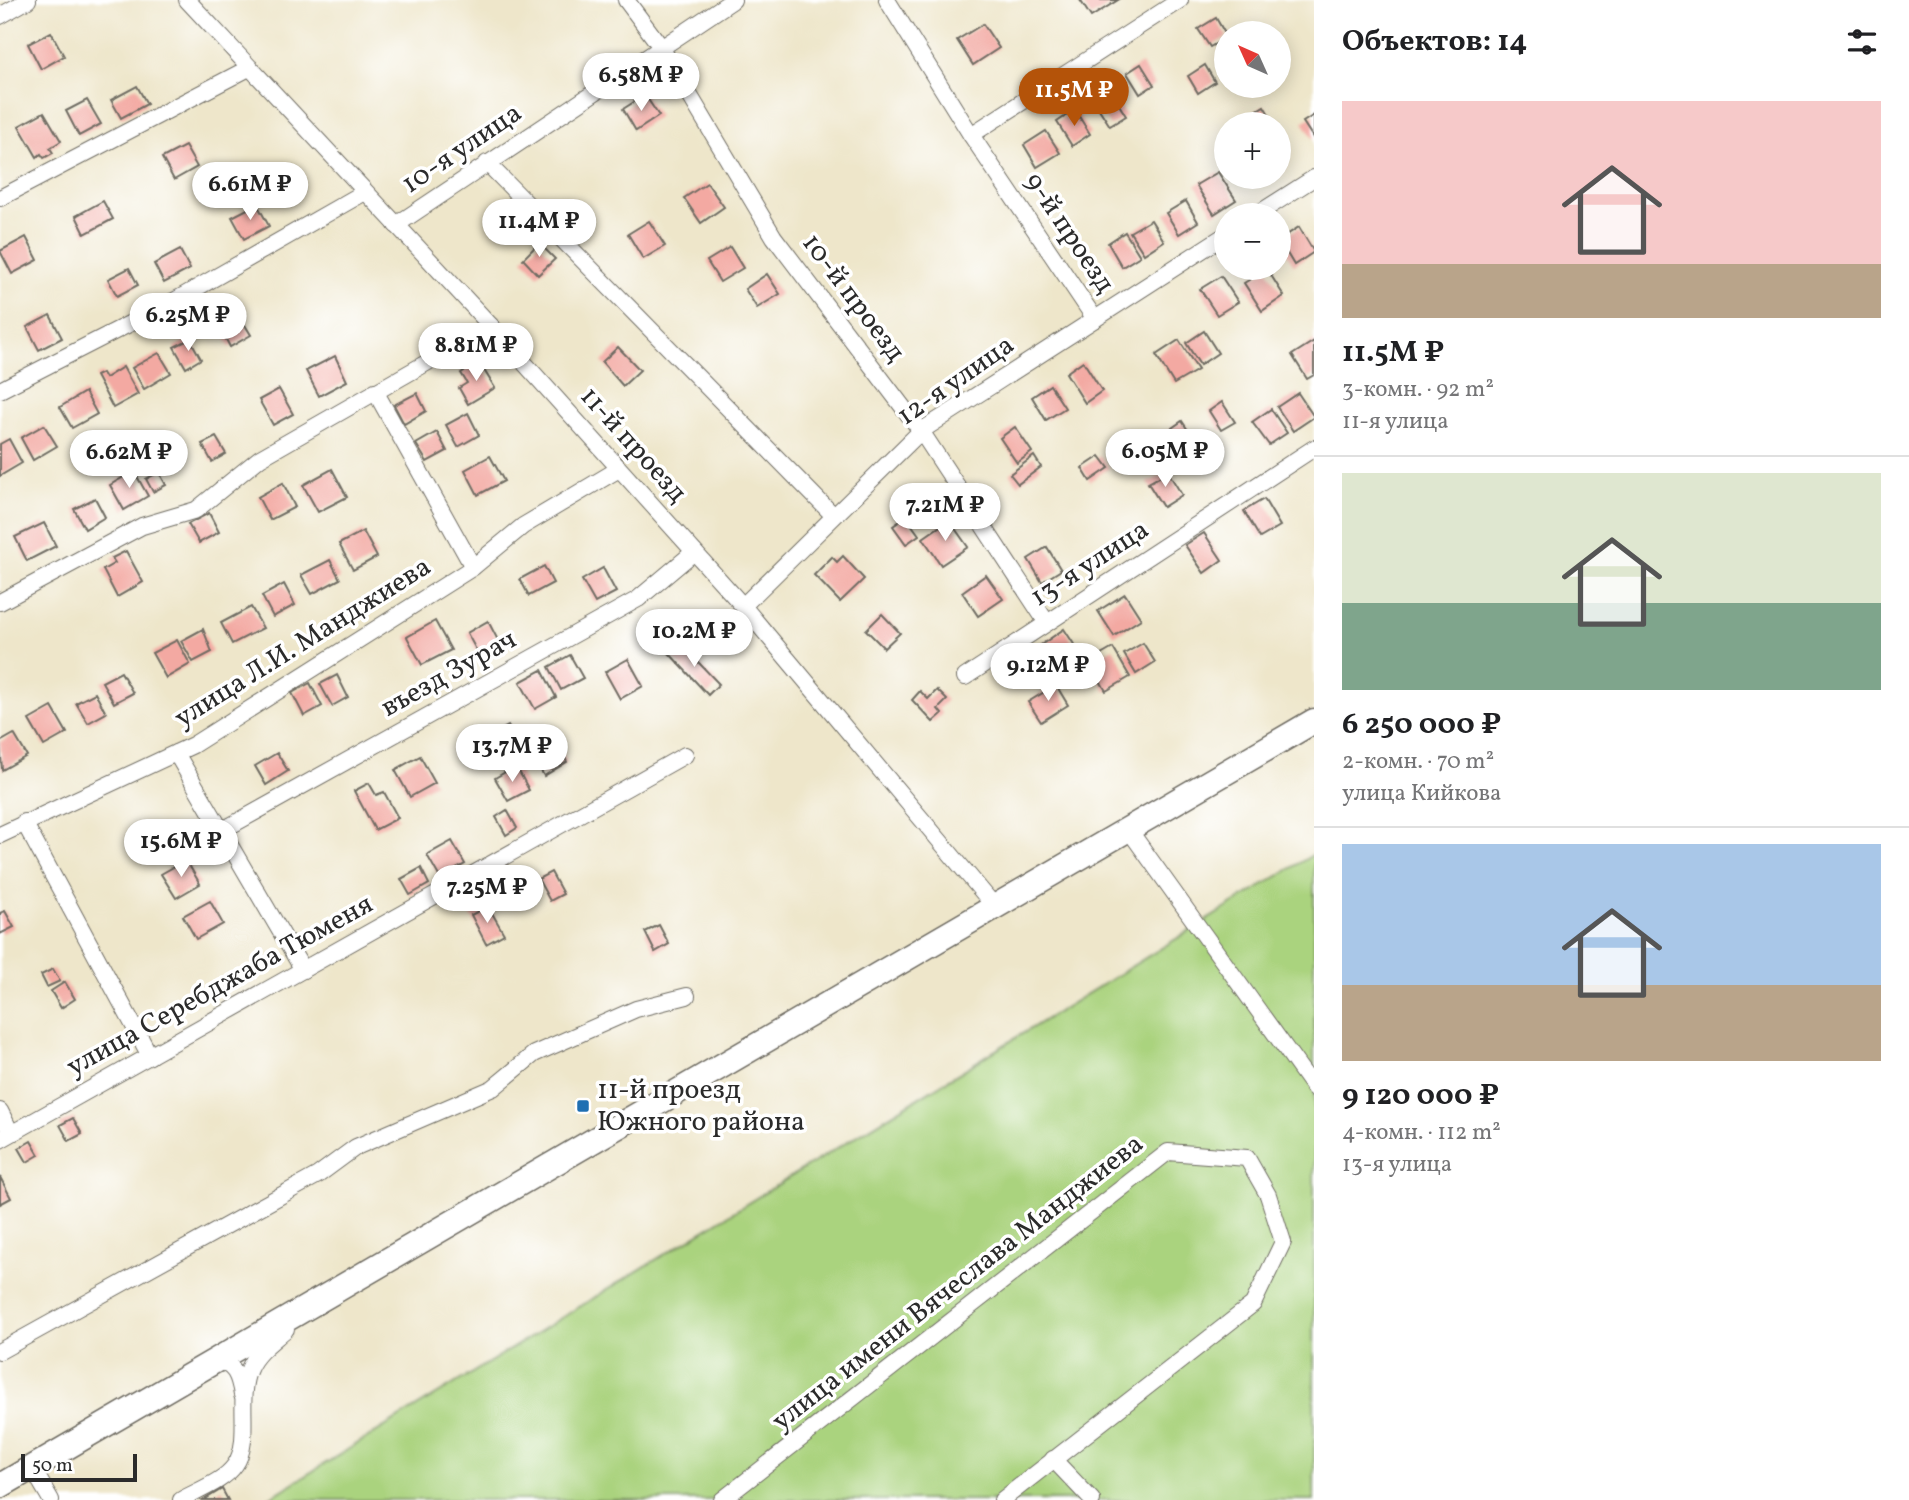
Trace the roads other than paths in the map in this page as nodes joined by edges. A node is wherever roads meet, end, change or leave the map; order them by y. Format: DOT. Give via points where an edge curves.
graph roads {
  1 [pos="28,0"];
  2 [pos="187,0"];
  3 [pos="626,0"];
  4 [pos="733,0"];
  5 [pos="887,0"];
  6 [pos="1180,0"];
  7 [pos="0,16"];
  8 [pos="661,47"];
  9 [pos="249,68"];
  10 [pos="971,135"];
  11 [pos="487,163"];
  12 [pos="1314,178"];
  13 [pos="365,192"];
  14 [pos="0,198"];
  15 [pos="1275,203"];
  16 [pos="396,225"];
  17 [pos="1214,242"];
  18 [pos="1096,319"];
  19 [pos="491,326"];
  20 [pos="0,390"];
  21 [pos="375,391"];
  22 [pos="921,431"];
  23 [pos="1314,448"];
  24 [pos="619,469"];
  25 [pos="834,516"];
  26 [pos="694,552"];
  27 [pos="473,567"];
  28 [pos="0,602"];
  29 [pos="743,606"];
  30 [pos="1047,623"];
  31 [pos="965,677"];
  32 [pos="1314,721"];
  33 [pos="176,753"];
  34 [pos="685,755"];
  35 [pos="24,822"];
  36 [pos="1129,830"];
  37 [pos="221,831"];
  38 [pos="0,835"];
  39 [pos="996,908"];
  40 [pos="303,970"];
  41 [pos="687,996"];
  42 [pos="150,1056"];
  43 [pos="1314,1088"];
  44 [pos="0,1111"];
  45 [pos="6,1137"];
  46 [pos="317,1301"];
  47 [pos="0,1351"];
  48 [pos="216,1361"];
  49 [pos="242,1397"];
  50 [pos="1053,1459"];
  51 [pos="39,1464"];
  52 [pos="0,1486"];
  53 [pos="51,1500"];
  54 [pos="181,1500"];
  55 [pos="722,1500"];
  56 [pos="1002,1500"];
  57 [pos="1092,1500"];
  1 -- 7 [label="street"];
  2 -- 9 [label="street, 11-й проезд"];
  3 -- 8 [label="street, 10-й проезд"];
  4 -- 8 [label="street, 10-я улица"];
  5 -- 10 [label="street, 9-й проезд"];
  6 -- 10 [label="street"];
  8 -- 11 [label="street, 10-я улица"];
  8 -- 22 [label="street, 10-й проезд" via="774,237"];
  9 -- 13 [label="street, 11-й проезд"];
  9 -- 14 [label="street"];
  10 -- 18 [label="street, 9-й проезд"];
  11 -- 16 [label="street, 10-я улица"];
  11 -- 25 [label="street"];
  12 -- 15 [label="street"];
  13 -- 16 [label="street, 11-й проезд"];
  13 -- 20 [label="street" via="174,301"];
  16 -- 19 [label="street, 11-й проезд"];
  17 -- 18 [label="street, 12-я улица"];
  18 -- 22 [label="street, 12-я улица"];
  19 -- 21 [label="street"];
  19 -- 24 [label="street, 11-й проезд"];
  21 -- 27 [label="street"];
  21 -- 28 [label="street" via="260,458 196,510 142,526"];
  22 -- 25 [label="street, 12-я улица"];
  22 -- 30 [label="street, 10-й проезд"];
  23 -- 30 [label="street, 13-я улица"];
  24 -- 26 [label="street, 11-й проезд"];
  24 -- 27 [label="street, улица Л.И. Манджиева" via="523,526"];
  25 -- 29 [label="street, 12-я улица"];
  26 -- 29 [label="street, 11-й проезд"];
  26 -- 37 [label="street, въезд Зурач" via="638,600"];
  27 -- 33 [label="street, улица Л.И. Манджиева"];
  29 -- 39 [label="street, 11-й проезд"];
  30 -- 31 [label="street, 13-я улица"];
  32 -- 36 [label="highway"];
  33 -- 35 [label="street, улица Л.И. Манджиева"];
  33 -- 37 [label="street"];
  34 -- 40 [label="street, улица Серебджаба Тюменя"];
  35 -- 38 [label="street, улица Л.И. Манджиева"];
  35 -- 42 [label="street"];
  36 -- 39 [label="highway"];
  36 -- 43 [label="street"];
  37 -- 40 [label="street"];
  39 -- 46 [label="highway"];
  40 -- 42 [label="street, улица Серебджаба Тюменя"];
  41 -- 47 [label="street" via="636,1009 534,1054 493,1088 356,1147 318,1175"];
  42 -- 45 [label="street, улица Серебджаба Тюменя"];
  44 -- 45 [label="street"];
  46 -- 48 [label="highway"];
  46 -- 49 [label="street" via="257,1356 248,1370"];
  48 -- 49 [label="street" via="227,1362 234,1370"];
  48 -- 51 [label="highway"];
  49 -- 54 [label="street" via="242,1453 235,1465"];
  50 -- 55 [label="street, улица имени Вячеслава Манджиева" via="1253,1304 1283,1242 1268,1195 1247,1158 1168,1152"];
  50 -- 56 [label="street"];
  50 -- 57 [label="street"];
  51 -- 52 [label="highway"];
  51 -- 53 [label="street" via="37,1476"];
}
